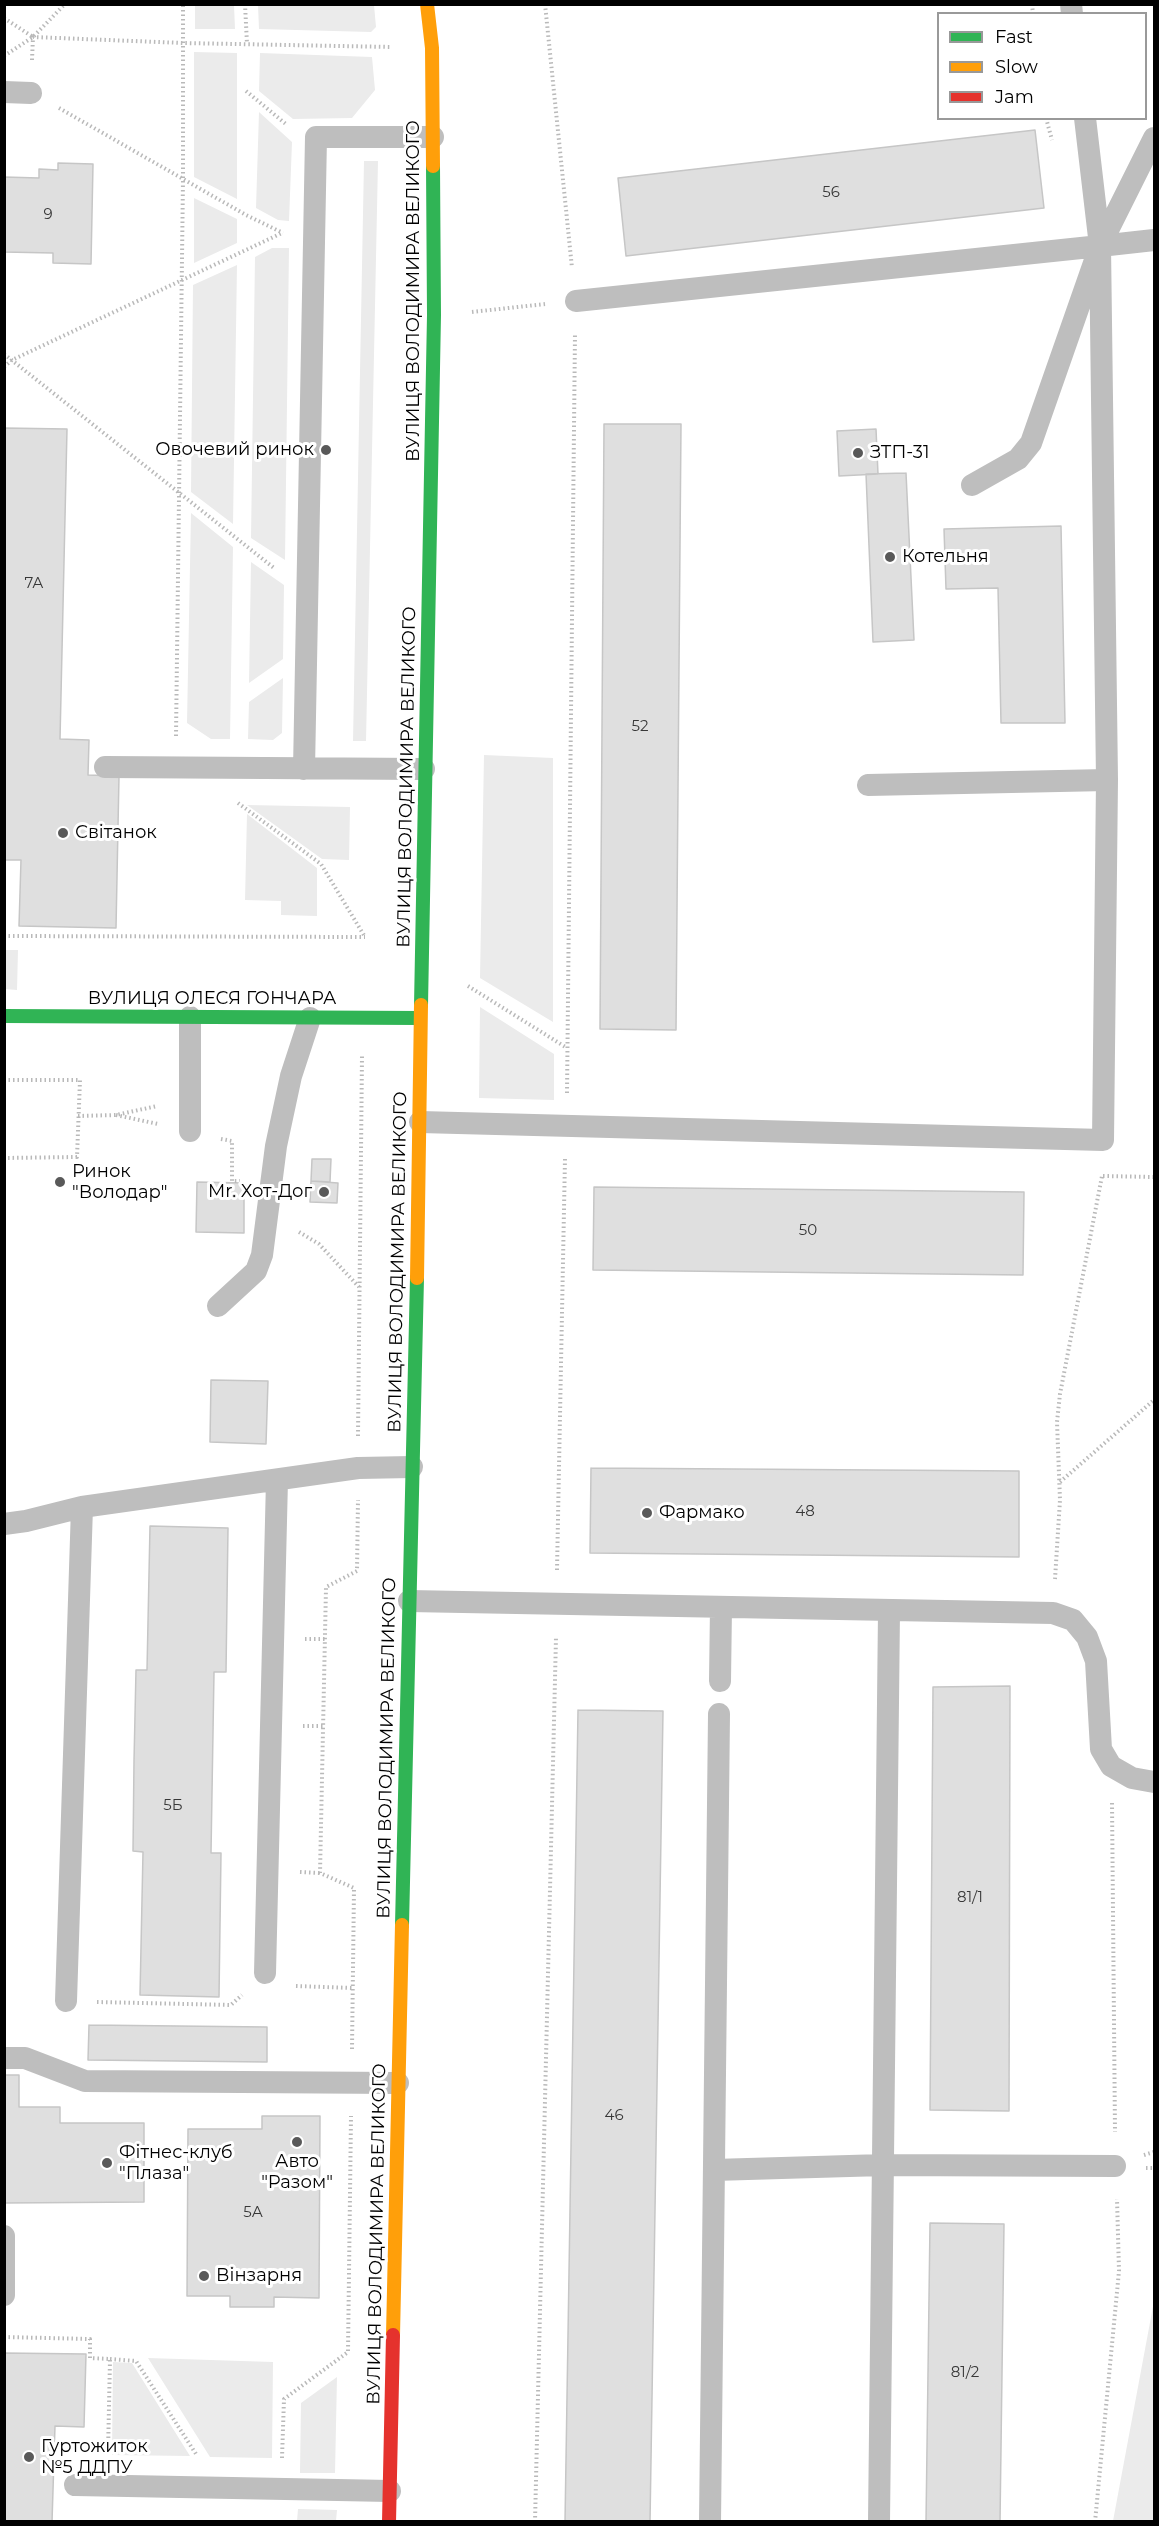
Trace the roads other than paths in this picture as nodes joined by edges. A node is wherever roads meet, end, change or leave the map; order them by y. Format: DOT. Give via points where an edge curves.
graph roads {
  1 [pos="427,4"];
  2 [pos="4,92"];
  3 [pos="31,93"];
  4 [pos="1085,120"];
  5 [pos="433,137"];
  6 [pos="1155,138"];
  7 [pos="1155,240"];
  8 [pos="1100,246"];
  9 [pos="576,301"];
  10 [pos="972,485"];
  11 [pos="105,767"];
  12 [pos="304,769"];
  13 [pos="424,770"];
  14 [pos="1107,780"];
  15 [pos="868,785"];
  16 [pos="4,1016"];
  17 [pos="190,1017"];
  18 [pos="310,1018"];
  19 [pos="420,1018"];
  20 [pos="420,1122"];
  21 [pos="190,1131"];
  22 [pos="218,1306"];
  23 [pos="412,1467"];
  24 [pos="277,1480"];
  25 [pos="82,1507"];
  26 [pos="4,1524"];
  27 [pos="409,1601"];
  28 [pos="721,1607"];
  29 [pos="889,1611"];
  30 [pos="720,1681"];
  31 [pos="719,1714"];
  32 [pos="1155,1782"];
  33 [pos="265,1973"];
  34 [pos="66,2001"];
  35 [pos="4,2058"];
  36 [pos="398,2083"];
  37 [pos="883,2165"];
  38 [pos="1115,2166"];
  39 [pos="714,2170"];
  40 [pos="4,2236"];
  41 [pos="4,2295"];
  42 [pos="75,2485"];
  43 [pos="390,2491"];
  44 [pos="389,2522"];
  45 [pos="710,2522"];
  46 [pos="879,2522"];
  1 -- 5 [label="street, ВУЛИЦЯ ВОЛОДИМИРА ВЕЛИКОГО" via="432,48"];
  2 -- 3 [label="lane"];
  4 -- 8 [label="lane"];
  5 -- 12 [label="lane" via="316,137"];
  5 -- 13 [label="street, ВУЛИЦЯ ВОЛОДИМИРА ВЕЛИКОГО" via="434,315"];
  6 -- 8 [label="lane"];
  7 -- 8 [label="lane"];
  8 -- 9 [label="lane"];
  8 -- 10 [label="lane" via="1031,443 1018,459"];
  8 -- 14 [label="lane"];
  11 -- 12 [label="lane"];
  12 -- 13 [label="lane"];
  13 -- 19 [label="street, ВУЛИЦЯ ВОЛОДИМИРА ВЕЛИКОГО"];
  14 -- 15 [label="lane"];
  14 -- 20 [label="lane" via="1103,1140"];
  16 -- 17 [label="street, ВУЛИЦЯ ОЛЕСЯ ГОНЧАРА"];
  17 -- 18 [label="street, ВУЛИЦЯ ОЛЕСЯ ГОНЧАРА"];
  17 -- 21 [label="lane"];
  18 -- 19 [label="street, ВУЛИЦЯ ОЛЕСЯ ГОНЧАРА"];
  18 -- 22 [label="lane" via="291,1076 276,1146 262,1255 256,1271"];
  19 -- 20 [label="street, ВУЛИЦЯ ВОЛОДИМИРА ВЕЛИКОГО"];
  20 -- 23 [label="street, ВУЛИЦЯ ВОЛОДИМИРА ВЕЛИКОГО"];
  23 -- 24 [label="lane" via="358,1468"];
  23 -- 27 [label="street, ВУЛИЦЯ ВОЛОДИМИРА ВЕЛИКОГО"];
  24 -- 25 [label="lane"];
  24 -- 33 [label="lane"];
  25 -- 26 [label="lane"];
  25 -- 34 [label="lane"];
  27 -- 28 [label="lane"];
  27 -- 36 [label="street, ВУЛИЦЯ ВОЛОДИМИРА ВЕЛИКОГО"];
  28 -- 29 [label="lane"];
  28 -- 30 [label="lane"];
  29 -- 32 [label="lane" via="1053,1613 1073,1620 1088,1637 1096,1661 1101,1749 1111,1766 1132,1778"];
  29 -- 37 [label="lane"];
  31 -- 39 [label="lane"];
  35 -- 36 [label="lane" via="25,2058 85,2080"];
  36 -- 43 [label="street, ВУЛИЦЯ ВОЛОДИМИРА ВЕЛИКОГО"];
  37 -- 38 [label="lane"];
  37 -- 39 [label="lane"];
  37 -- 46 [label="lane"];
  39 -- 45 [label="lane"];
  40 -- 41 [label="lane"];
  42 -- 43 [label="lane"];
  43 -- 44 [label="street, ВУЛИЦЯ ВОЛОДИМИРА ВЕЛИКОГО"];
}
